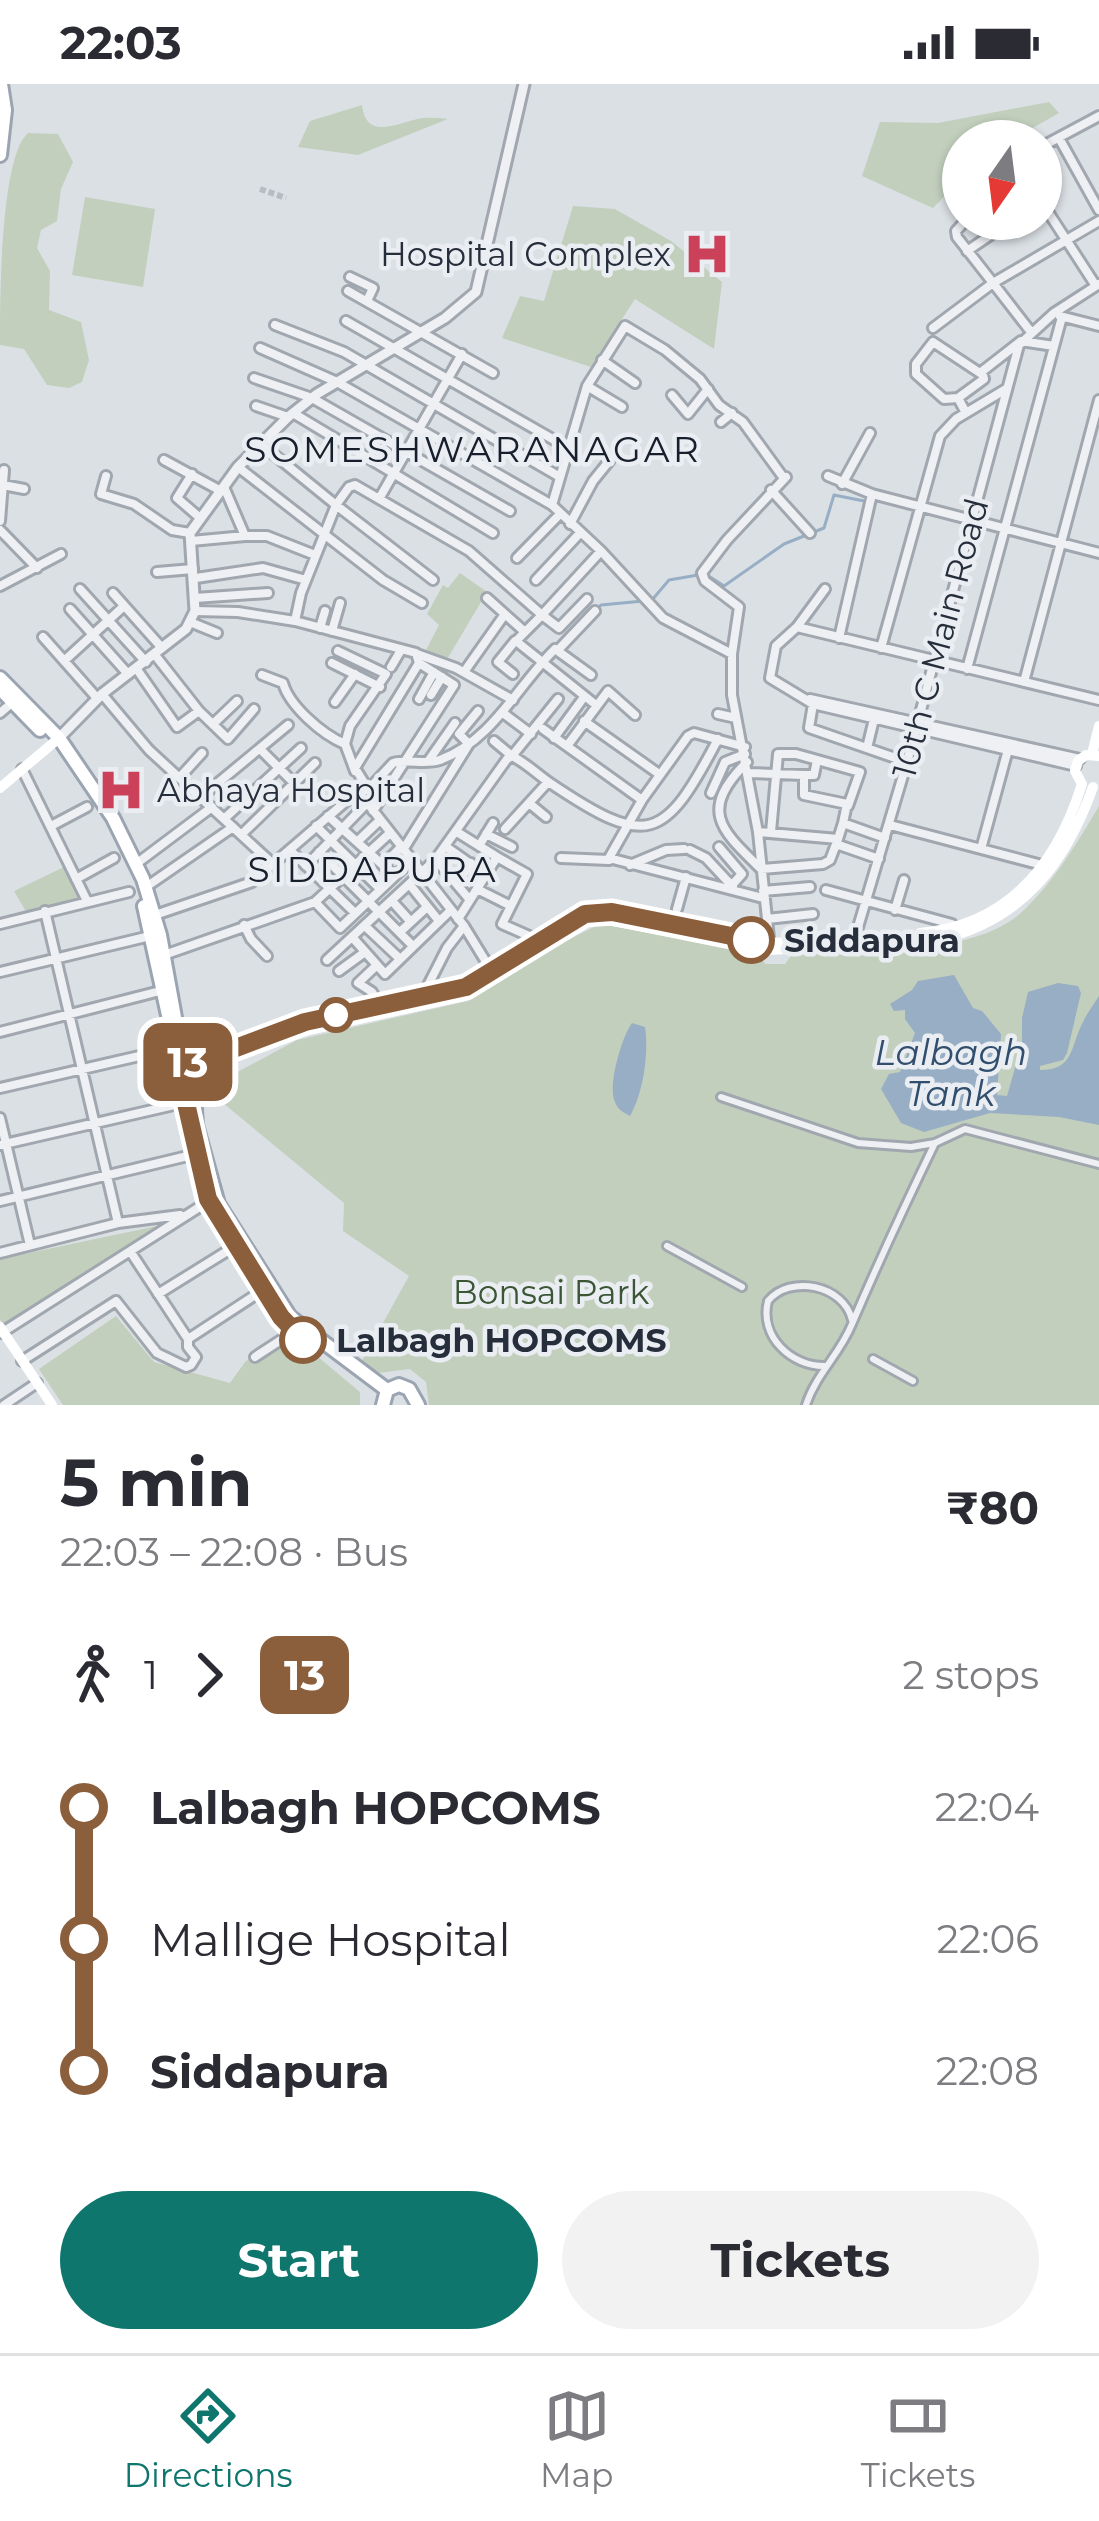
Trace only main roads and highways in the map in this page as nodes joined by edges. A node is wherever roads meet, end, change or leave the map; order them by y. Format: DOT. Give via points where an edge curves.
graph roads {
  1 [pos="1,84"];
  2 [pos="0,155"];
  3 [pos="0,678"];
  4 [pos="0,689"];
  5 [pos="1099,726"];
  6 [pos="57,741"];
  7 [pos="1089,758"];
  8 [pos="1091,785"];
  9 [pos="0,788"];
  10 [pos="540,943"];
  11 [pos="854,943"];
  12 [pos="423,1001"];
  13 [pos="176,1022"];
  14 [pos="229,1055"];
  15 [pos="186,1066"];
  16 [pos="190,1100"];
  17 [pos="1,1331"];
  18 [pos="384,1397"];
  19 [pos="416,1403"];
  20 [pos="52,1405"];
  1 -- 2 [label="main road"];
  3 -- 6 [label="main road"];
  4 -- 6 [label="main road"];
  5 -- 7 [label="main road"];
  6 -- 9 [label="main road"];
  6 -- 13 [label="main road" via="112,818 146,887"];
  6 -- 15 [label="main road" via="131,867 174,1048"];
  7 -- 8 [label="main road" via="1076,776"];
  8 -- 11 [label="main road" via="1042,865 1002,908 959,926"];
  8 -- 11 [label="main road" via="1057,860 1003,916 942,939"];
  10 -- 11 [label="main road" via="578,916 606,911 770,946"];
  10 -- 12 [label="main road" via="466,987"];
  10 -- 12 [label="main road" via="471,991"];
  12 -- 14 [label="main road"];
  12 -- 14 [label="main road" via="305,1022"];
  13 -- 14 [label="main road" via="194,1047"];
  13 -- 15 [label="main road"];
  14 -- 15 [label="main road"];
  14 -- 16 [label="main road"];
  15 -- 16 [label="main road"];
  16 -- 18 [label="main road" via="215,1199 283,1308"];
  16 -- 18 [label="main road" via="209,1201 263,1290 293,1332"];
  17 -- 20 [label="main road"];
  18 -- 19 [label="main road" via="404,1387"];
}
